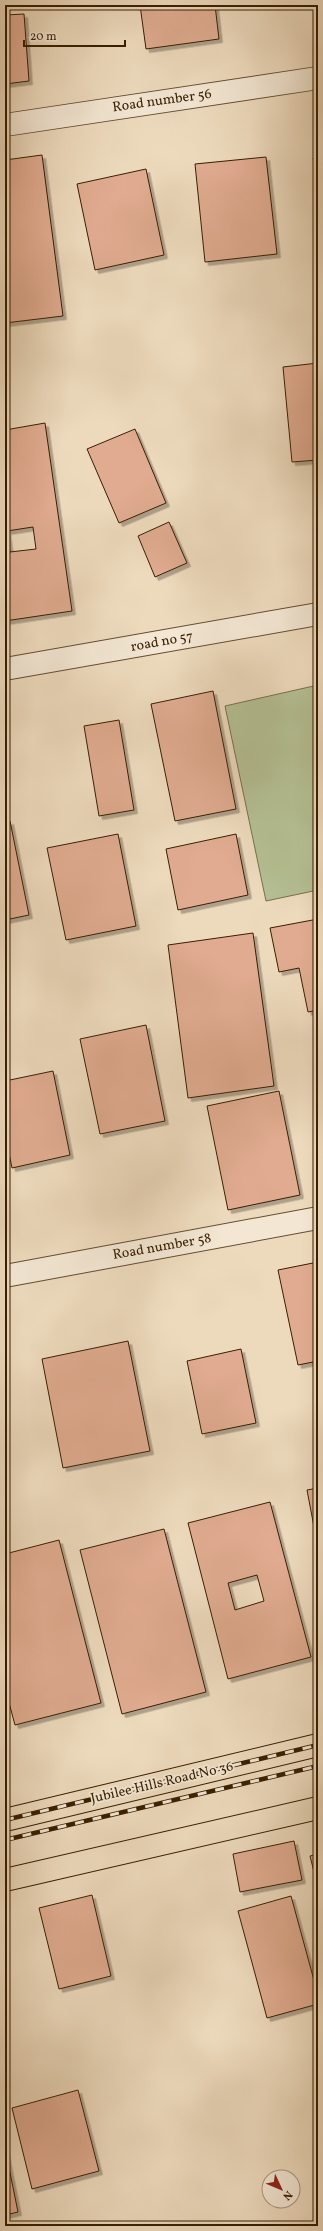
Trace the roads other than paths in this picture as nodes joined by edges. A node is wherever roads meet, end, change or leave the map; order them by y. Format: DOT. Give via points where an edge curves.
graph roads {
  1 [pos="318,78"];
  2 [pos="5,124"];
  3 [pos="318,614"];
  4 [pos="5,670"];
  5 [pos="318,1218"];
  6 [pos="5,1276"];
  7 [pos="318,1746"];
  8 [pos="318,1808"];
  9 [pos="5,1820"];
  10 [pos="5,1880"];
  1 -- 2 [label="street, Road number 56"];
  3 -- 4 [label="street, road no 57"];
  5 -- 6 [label="street, Road number 58"];
  7 -- 9 [label="main road, Jubilee Hills Road No 36"];
  8 -- 10 [label="main road"];
}
